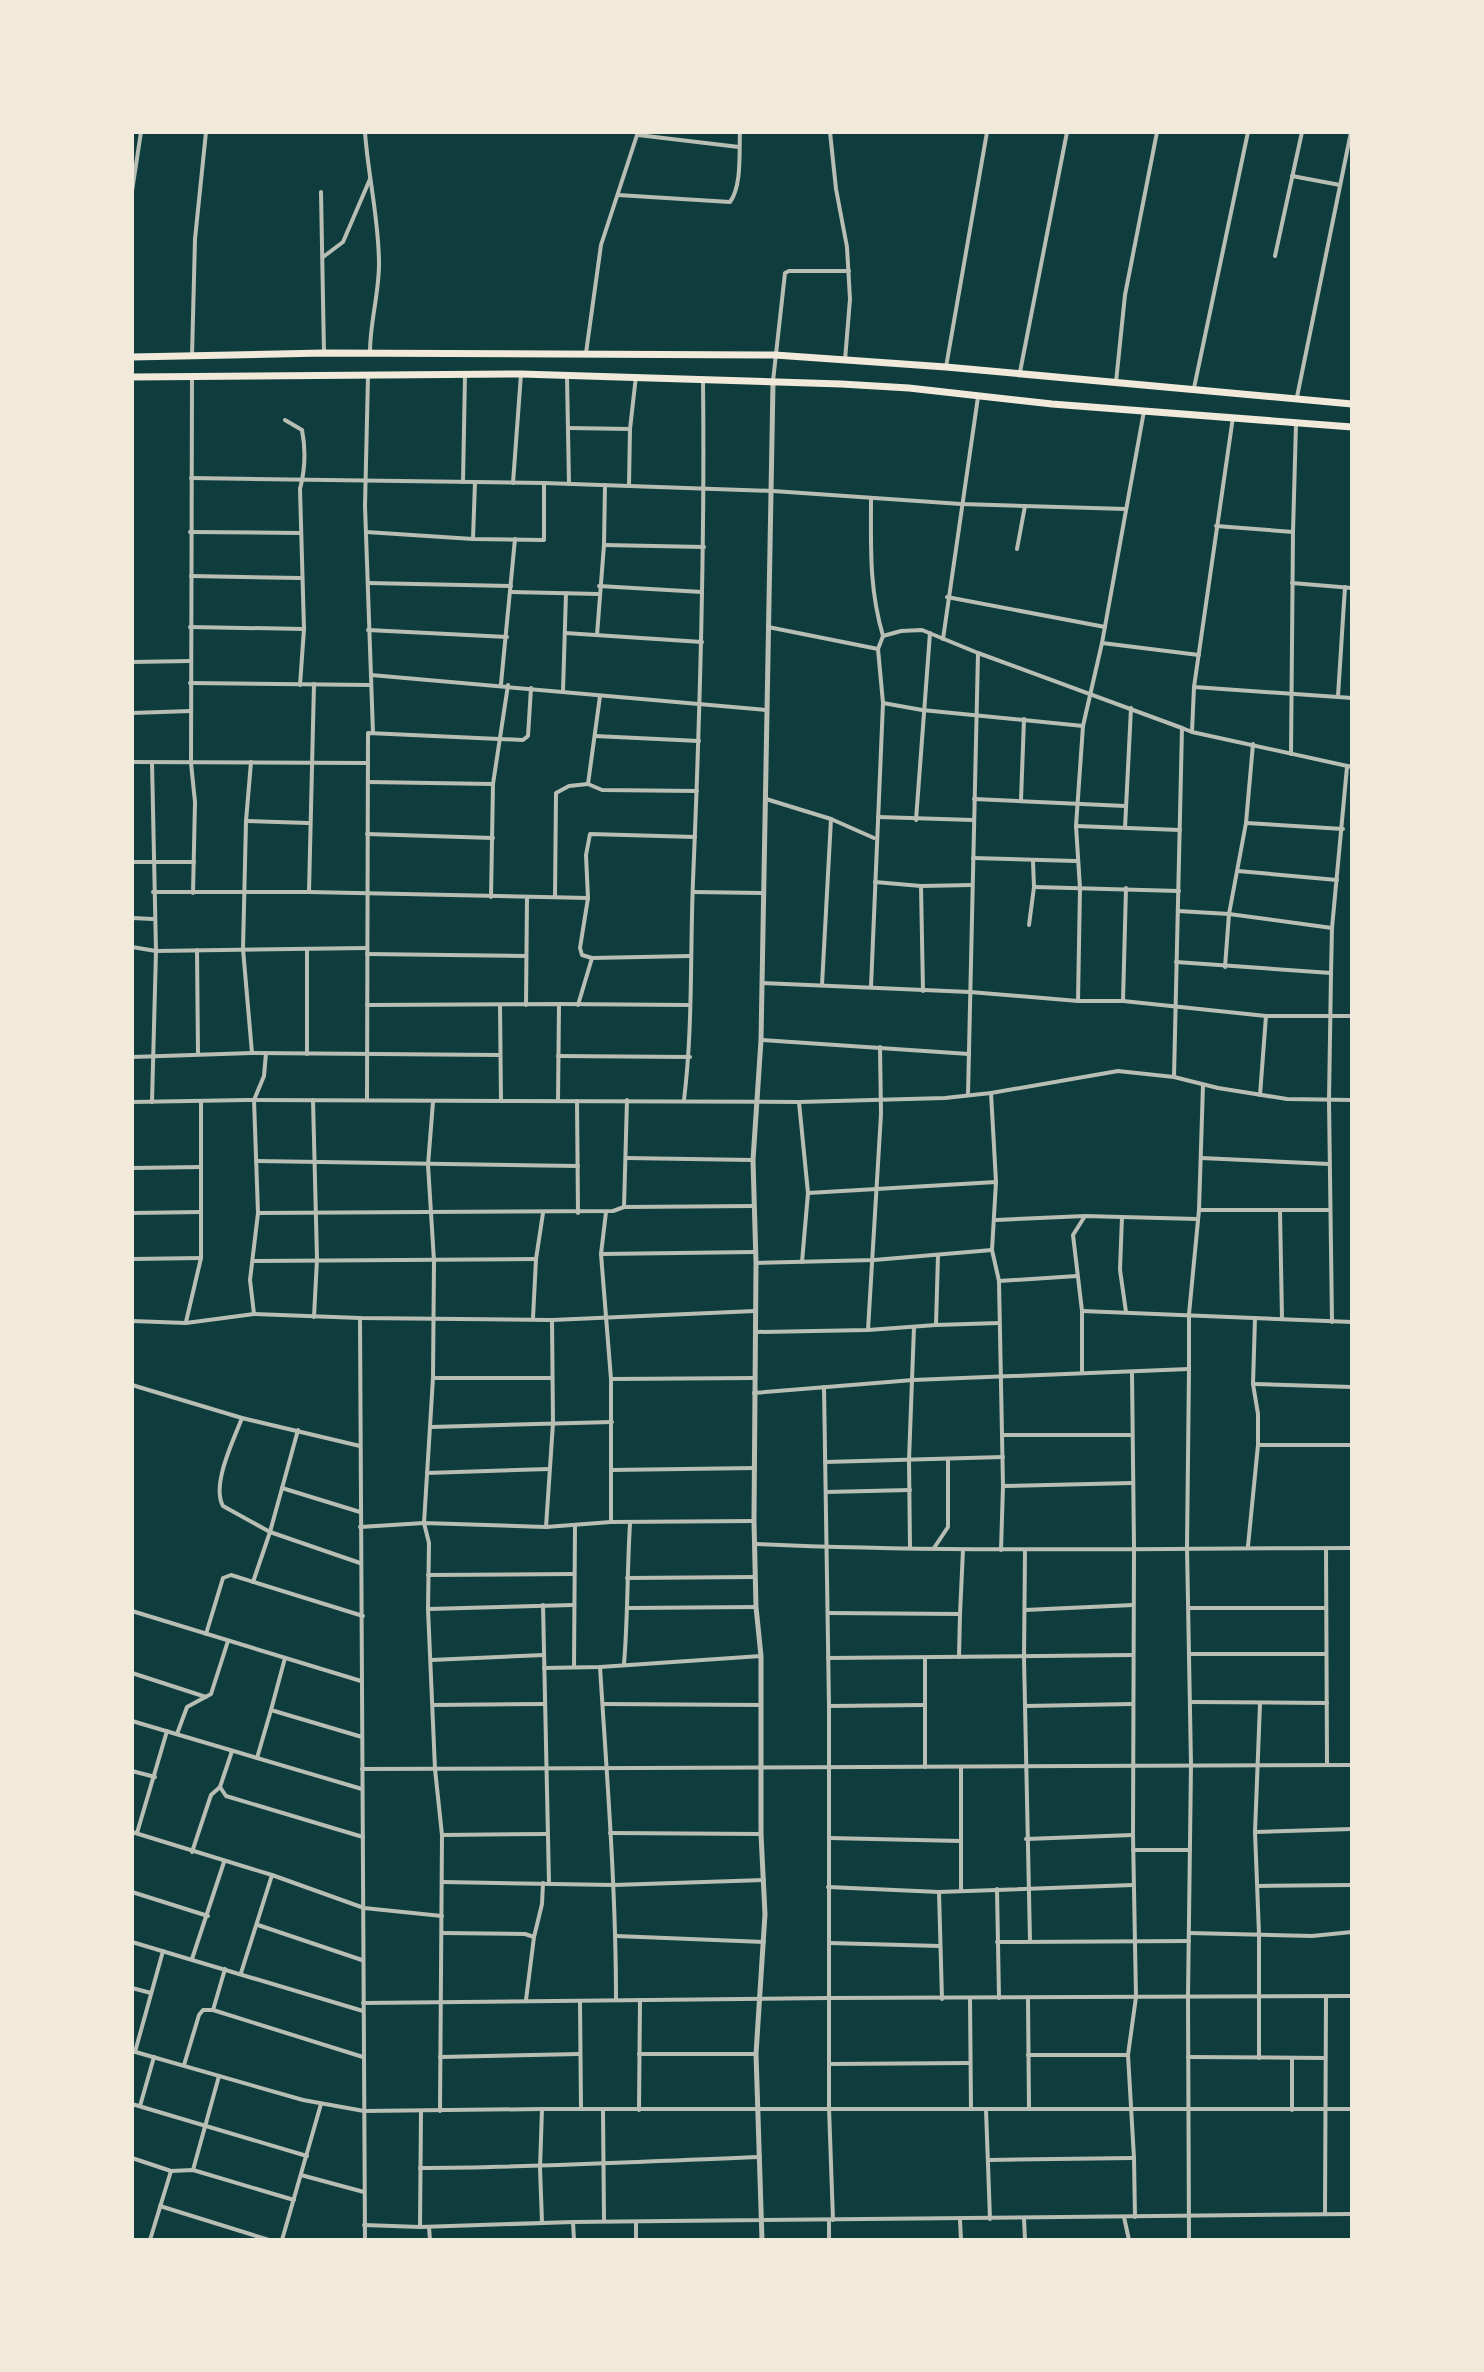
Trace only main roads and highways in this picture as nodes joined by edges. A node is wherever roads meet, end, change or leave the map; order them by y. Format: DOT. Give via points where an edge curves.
graph roads {
  1 [pos="132,357"];
  2 [pos="132,377"];
  3 [pos="1352,404"];
  4 [pos="1352,427"];
  1 -- 3 [label="highway" via="775,355"];
  2 -- 4 [label="highway" via="521,374 883,386"];
}
